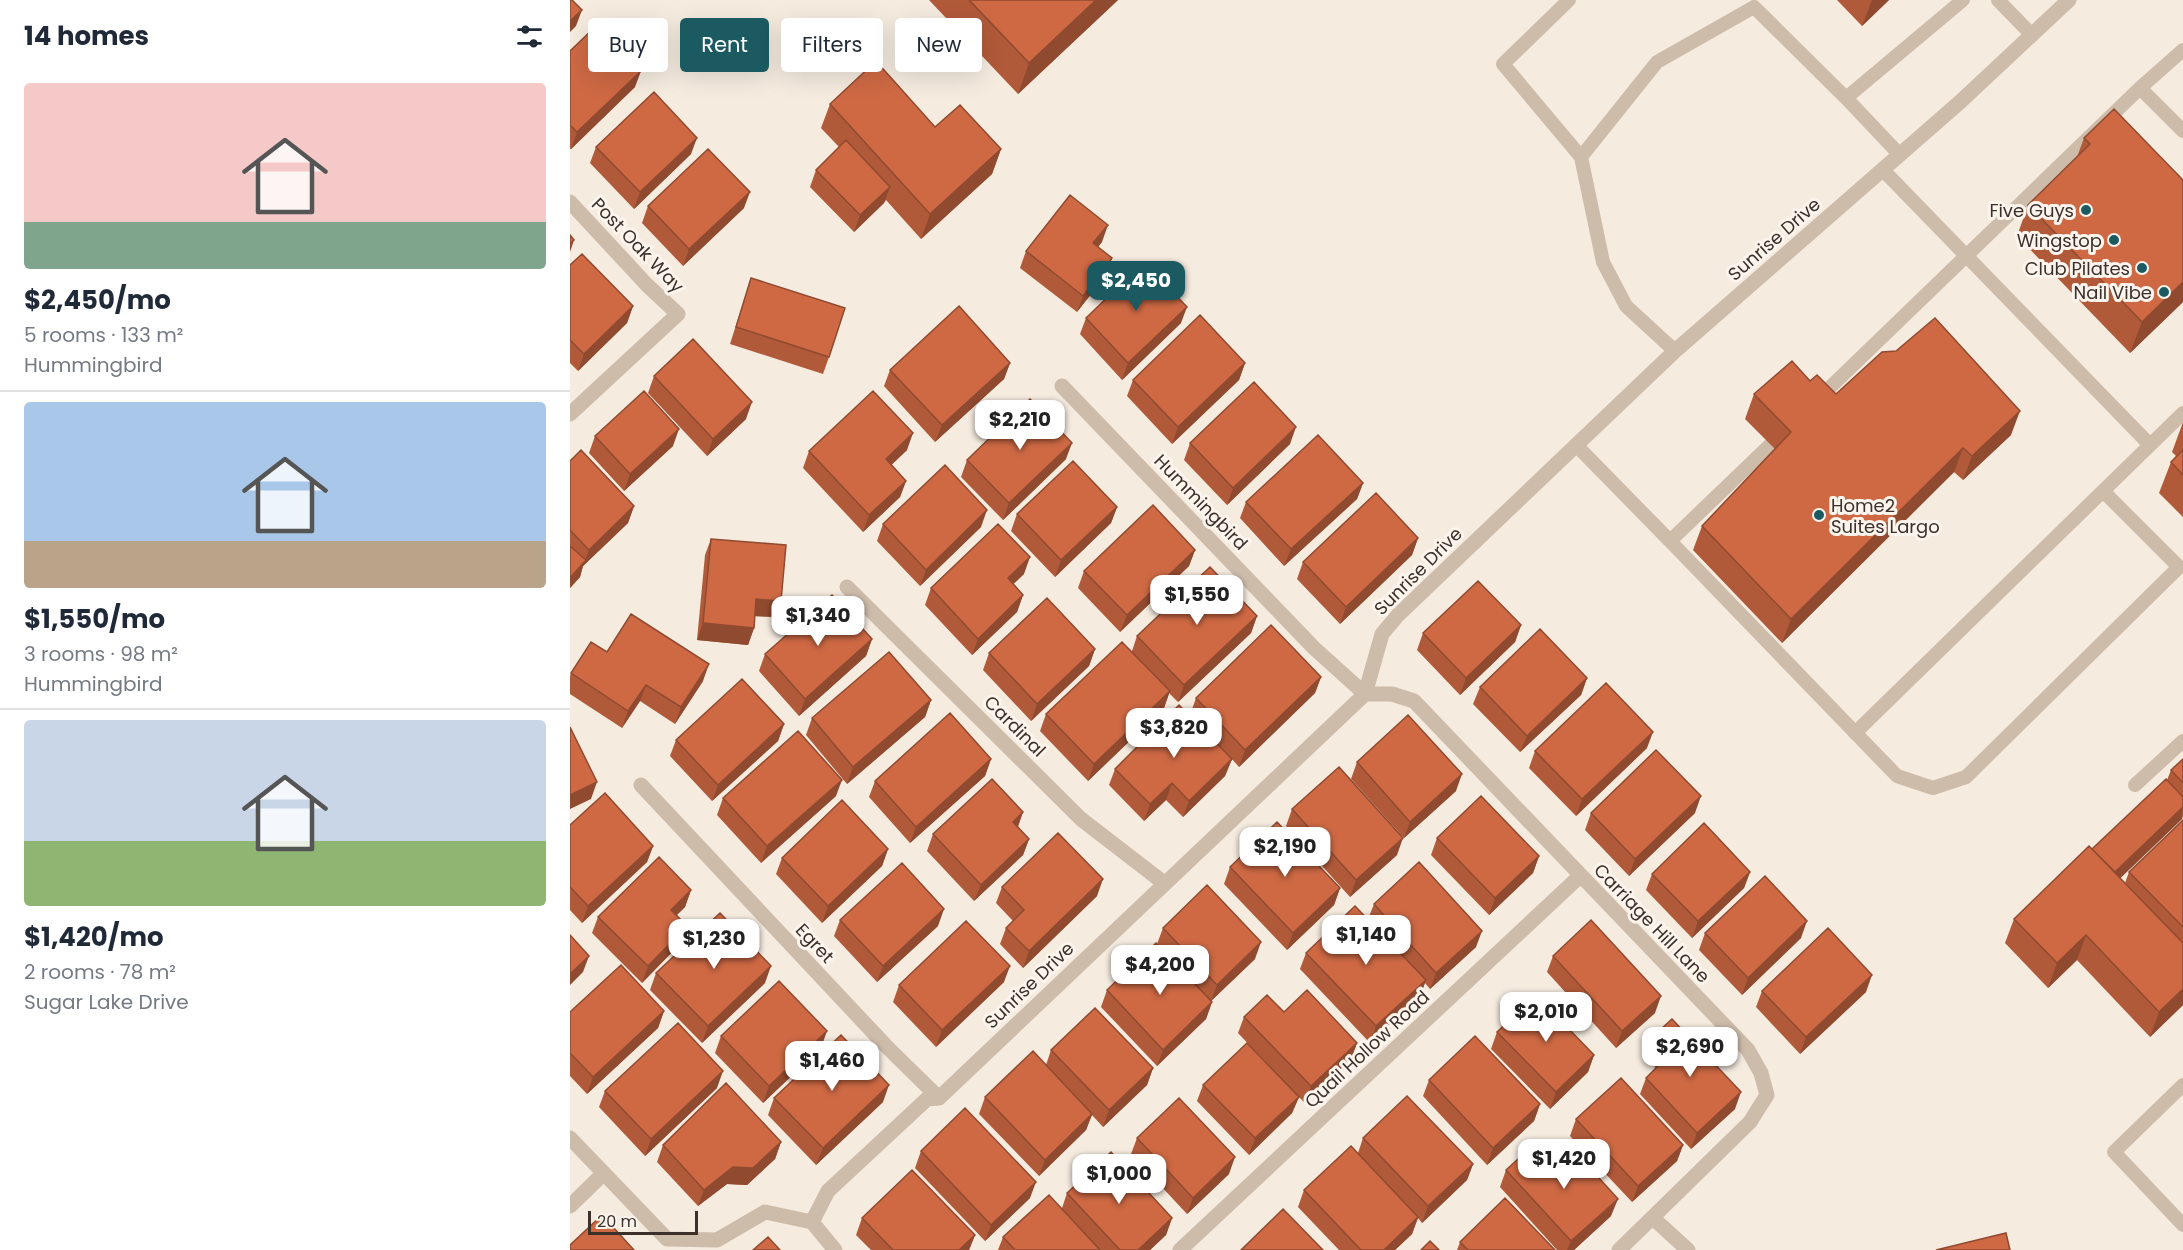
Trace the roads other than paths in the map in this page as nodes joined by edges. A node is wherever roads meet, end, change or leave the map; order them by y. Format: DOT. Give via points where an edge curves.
graph roads {
  1 [pos="1569,0"];
  2 [pos="1963,0"];
  3 [pos="1998,0"];
  4 [pos="2069,0"];
  5 [pos="2031,34"];
  6 [pos="2183,50"];
  7 [pos="2140,88"];
  8 [pos="1846,98"];
  9 [pos="2183,131"];
  10 [pos="1900,155"];
  11 [pos="1581,157"];
  12 [pos="1883,170"];
  13 [pos="570,202"];
  14 [pos="1966,256"];
  15 [pos="1675,351"];
  16 [pos="1062,386"];
  17 [pos="1813,404"];
  18 [pos="2183,412"];
  19 [pos="570,414"];
  20 [pos="1576,445"];
  21 [pos="1770,445"];
  22 [pos="2150,445"];
  23 [pos="2103,491"];
  24 [pos="1670,541"];
  25 [pos="846,587"];
  26 [pos="1365,694"];
  27 [pos="1854,733"];
  28 [pos="2183,741"];
  29 [pos="641,785"];
  30 [pos="2135,785"];
  31 [pos="1580,876"];
  32 [pos="1164,884"];
  33 [pos="2183,1085"];
  34 [pos="939,1098"];
  35 [pos="570,1138"];
  36 [pos="604,1173"];
  37 [pos="570,1206"];
  38 [pos="1653,1218"];
  39 [pos="812,1222"];
  40 [pos="2183,1225"];
  41 [pos="835,1250"];
  42 [pos="1180,1250"];
  43 [pos="1619,1250"];
  44 [pos="1688,1250"];
  1 -- 11 [label="lane" via="1503,64"];
  2 -- 8 [label="lane"];
  3 -- 5 [label="lane"];
  4 -- 5 [label="street, Sunrise Drive"];
  5 -- 10 [label="street, Sunrise Drive"];
  6 -- 7 [label="lane"];
  7 -- 9 [label="lane"];
  7 -- 14 [label="lane"];
  8 -- 10 [label="lane"];
  8 -- 11 [label="lane" via="1754,6 1657,62"];
  10 -- 12 [label="street, Sunrise Drive"];
  11 -- 15 [label="lane" via="1603,262 1626,306"];
  12 -- 14 [label="lane"];
  12 -- 15 [label="street, Sunrise Drive"];
  13 -- 19 [label="street, Post Oak Way" via="678,314"];
  14 -- 17 [label="lane"];
  14 -- 22 [label="lane"];
  15 -- 20 [label="street, Sunrise Drive"];
  16 -- 26 [label="street, Hummingbird" via="1314,648"];
  18 -- 22 [label="lane"];
  20 -- 24 [label="lane"];
  20 -- 26 [label="street, Sunrise Drive" via="1398,615 1382,634"];
  21 -- 24 [label="lane"];
  22 -- 23 [label="lane"];
  23 -- 27 [label="lane"];
  23 -- 27 [label="lane" via="2179,567 1966,777 1933,788 1897,776"];
  24 -- 27 [label="lane"];
  25 -- 32 [label="street, Cardinal" via="1081,819"];
  26 -- 31 [label="street, Carriage Hill Lane" via="1392,694 1414,701"];
  26 -- 32 [label="street, Sunrise Drive"];
  28 -- 30 [label="lane"];
  29 -- 34 [label="street, Egret"];
  31 -- 38 [label="street, Carriage Hill Lane" via="1748,1050 1761,1073 1767,1095 1750,1122"];
  31 -- 42 [label="street, Quail Hollow Road"];
  32 -- 34 [label="street, Sunrise Drive"];
  33 -- 40 [label="lane" via="2114,1152"];
  34 -- 39 [label="street, Sunrise Drive" via="927,1099 828,1191"];
  35 -- 36 [label="street"];
  36 -- 37 [label="street"];
  36 -- 39 [label="street" via="667,1239 717,1240 765,1212"];
  38 -- 43 [label="street"];
  38 -- 44 [label="street"];
  39 -- 41 [label="street"];
}
